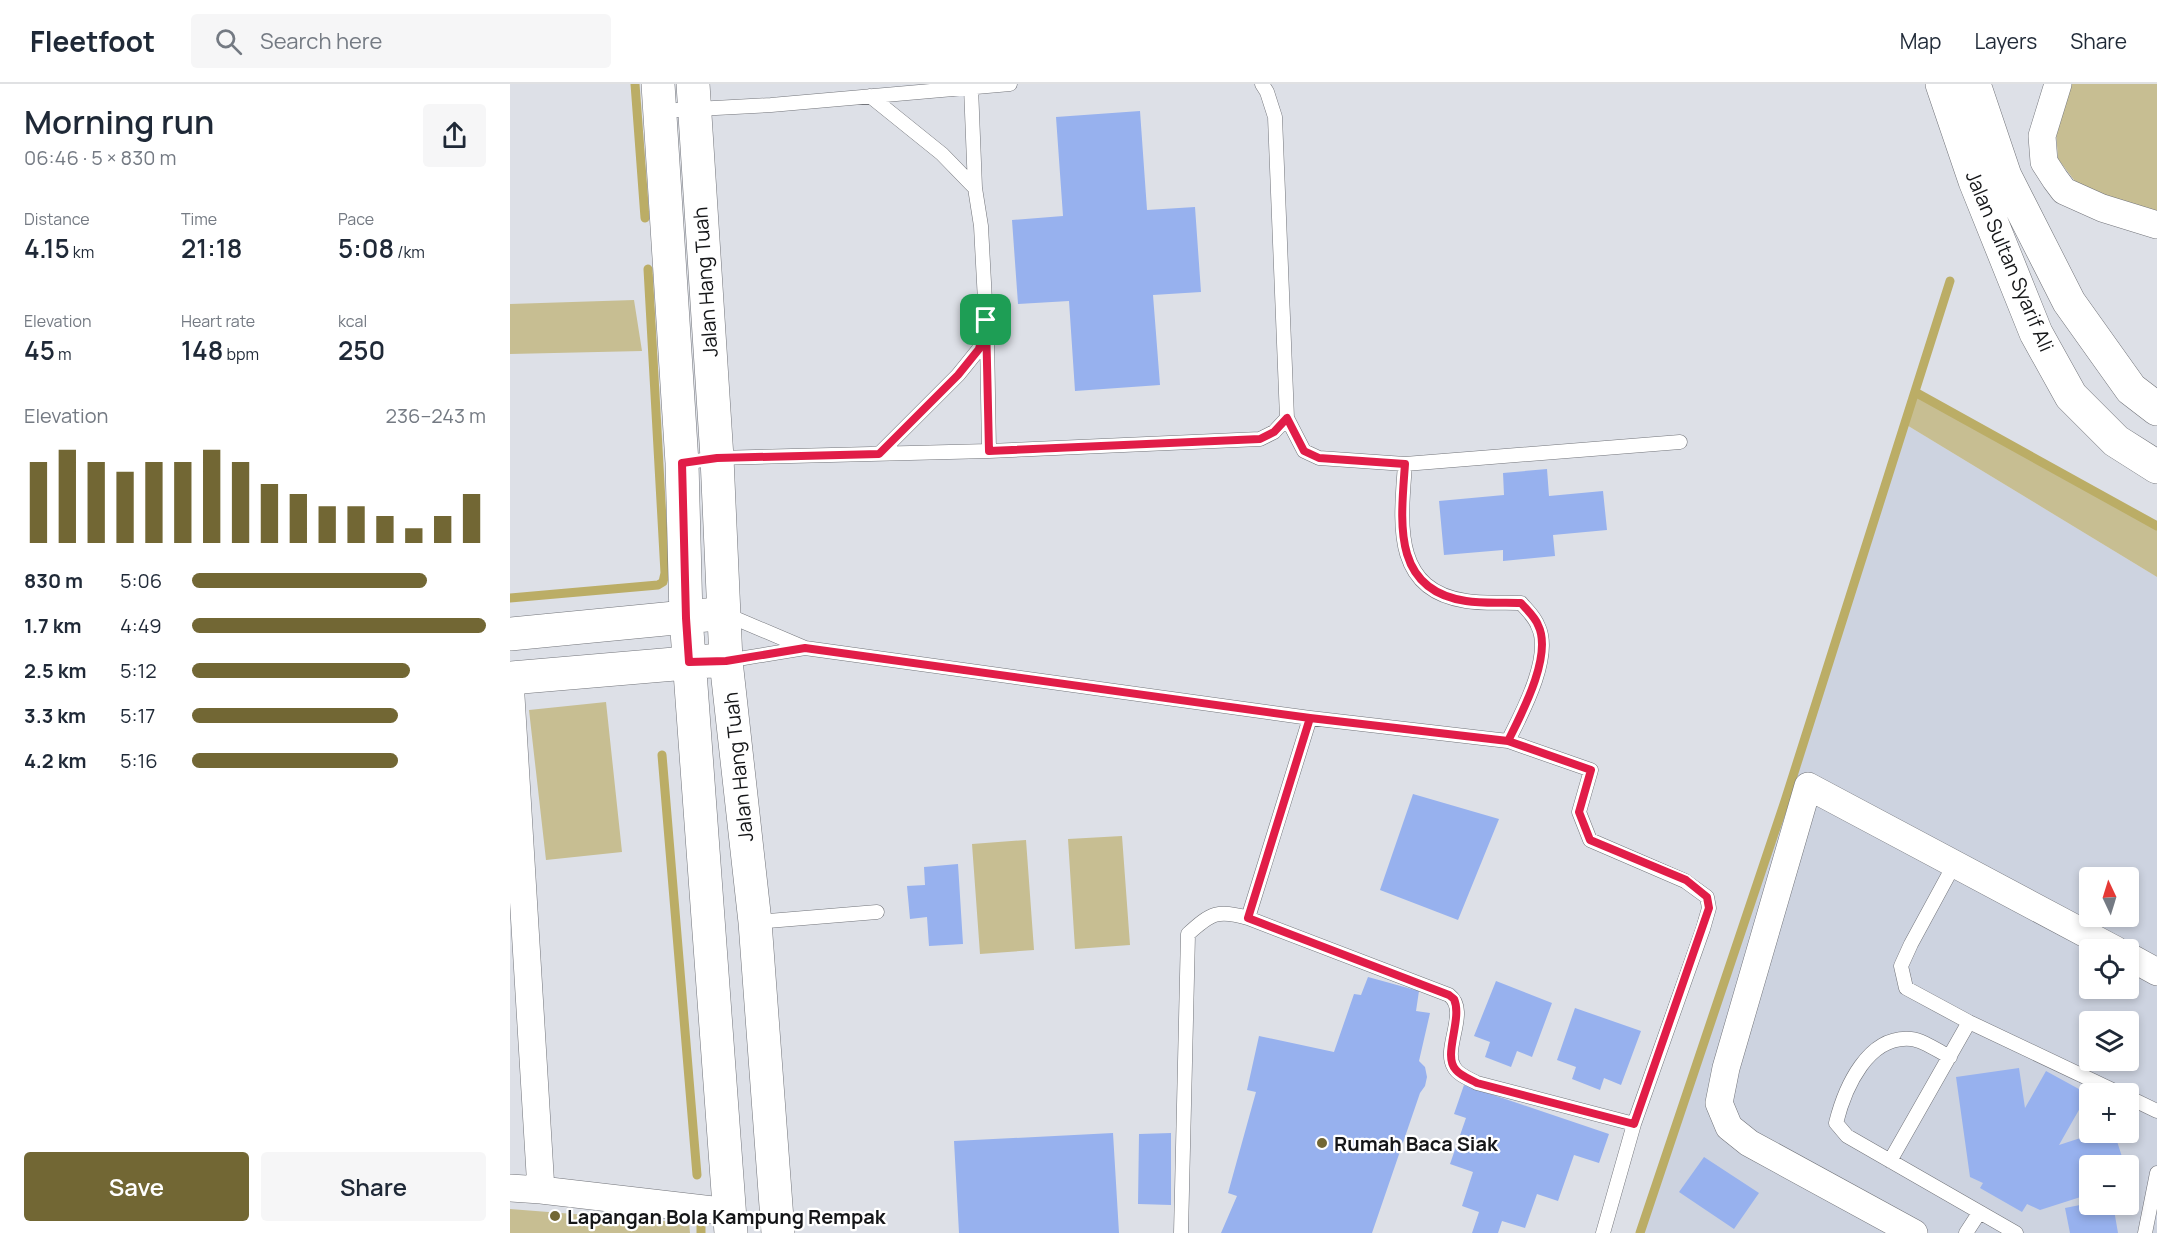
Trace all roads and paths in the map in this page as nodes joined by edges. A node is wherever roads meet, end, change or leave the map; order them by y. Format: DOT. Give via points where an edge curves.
graph roads {
  1 [pos="1010,84"];
  2 [pos="1262,84"];
  3 [pos="1942,84"];
  4 [pos="1974,84"];
  5 [pos="2058,84"];
  6 [pos="972,87"];
  7 [pos="870,96"];
  8 [pos="659,97"];
  9 [pos="693,97"];
  10 [pos="2043,149"];
  11 [pos="1990,179"];
  12 [pos="975,188"];
  13 [pos="2157,225"];
  14 [pos="986,320"];
  15 [pos="2157,410"];
  16 [pos="1287,418"];
  17 [pos="1680,442"];
  18 [pos="989,451"];
  19 [pos="879,454"];
  20 [pos="717,458"];
  21 [pos="682,463"];
  22 [pos="1405,464"];
  23 [pos="2157,467"];
  24 [pos="723,613"];
  25 [pos="686,618"];
  26 [pos="510,634"];
  27 [pos="805,648"];
  28 [pos="726,661"];
  29 [pos="689,662"];
  30 [pos="510,679"];
  31 [pos="1310,718"];
  32 [pos="1508,741"];
  33 [pos="1955,863"];
  34 [pos="877,912"];
  35 [pos="1248,918"];
  36 [pos="755,922"];
  37 [pos="2096,939"];
  38 [pos="2139,962"];
  39 [pos="2157,972"];
  40 [pos="1969,1022"];
  41 [pos="1950,1057"];
  42 [pos="2098,1083"];
  43 [pos="2139,1102"];
  44 [pos="2157,1111"];
  45 [pos="1634,1124"];
  46 [pos="1890,1161"];
  47 [pos="2157,1173"];
  48 [pos="510,1188"];
  49 [pos="541,1190"];
  50 [pos="1979,1213"];
  51 [pos="731,1222"];
  52 [pos="778,1233"];
  53 [pos="1181,1233"];
  54 [pos="1603,1233"];
  55 [pos="1914,1233"];
  56 [pos="1966,1233"];
  57 [pos="2016,1233"];
  58 [pos="2145,1233"];
  1 -- 6 [label="lane"];
  2 -- 16 [label="lane" via="1275,117"];
  3 -- 11 [label="main road, Jalan Sultan Syarif Ali"];
  4 -- 11 [label="main road, Jalan Sultan Syarif Ali"];
  5 -- 10 [label="street"];
  6 -- 7 [label="lane"];
  6 -- 12 [label="lane"];
  7 -- 9 [label="lane"];
  7 -- 12 [label="lane" via="942,154"];
  8 -- 9 [label="lane"];
  8 -- 21 [label="main road, Jalan Hang Tuah"];
  9 -- 20 [label="main road, Jalan Hang Tuah"];
  10 -- 11 [label="street"];
  10 -- 13 [label="street" via="2064,191"];
  11 -- 15 [label="main road, Jalan Sultan Syarif Ali" via="2131,389"];
  11 -- 23 [label="main road, Jalan Sultan Syarif Ali" via="2036,333 2071,396 2116,441"];
  12 -- 14 [label="lane"];
  14 -- 18 [label="lane"];
  14 -- 19 [label="lane" via="979,349"];
  16 -- 18 [label="lane" via="1274,432 1260,439"];
  16 -- 22 [label="lane" via="1304,451 1319,458"];
  17 -- 22 [label="lane"];
  18 -- 19 [label="lane"];
  19 -- 20 [label="lane"];
  20 -- 21 [label="lane"];
  20 -- 24 [label="main road, Jalan Hang Tuah"];
  21 -- 25 [label="main road, Jalan Hang Tuah"];
  22 -- 32 [label="lane" via="1401,511 1404,551 1416,574 1432,590 1465,601 1521,603 1539,627 1543,648 1530,698"];
  24 -- 25 [label="main road"];
  24 -- 27 [label="lane"];
  24 -- 28 [label="main road, Jalan Hang Tuah"];
  25 -- 26 [label="main road"];
  25 -- 29 [label="main road, Jalan Hang Tuah"];
  27 -- 28 [label="lane"];
  27 -- 31 [label="lane"];
  28 -- 29 [label="main road"];
  28 -- 36 [label="main road, Jalan Hang Tuah"];
  29 -- 30 [label="main road"];
  29 -- 51 [label="main road, Jalan Hang Tuah"];
  30 -- 49 [label="street"];
  31 -- 32 [label="lane"];
  31 -- 35 [label="lane"];
  32 -- 45 [label="lane" via="1591,770 1579,812 1590,840 1686,880 1707,897 1709,908 1703,929"];
  33 -- 37 [label="street"];
  33 -- 40 [label="lane" via="1902,966 1906,988"];
  33 -- 55 [label="street" via="1808,786 1719,1103 1729,1127 1749,1143"];
  34 -- 36 [label="lane"];
  35 -- 45 [label="lane" via="1449,995 1457,1013 1451,1061 1458,1072 1477,1083"];
  35 -- 53 [label="lane" via="1228,912 1206,918 1188,934"];
  36 -- 52 [label="main road, Jalan Hang Tuah"];
  38 -- 39 [label="street"];
  40 -- 41 [label="lane"];
  40 -- 42 [label="lane"];
  41 -- 46 [label="lane"];
  41 -- 46 [label="lane" via="1913,1039 1889,1040 1870,1053 1842,1098 1836,1123 1847,1136"];
  43 -- 44 [label="lane"];
  45 -- 54 [label="lane"];
  46 -- 50 [label="lane"];
  47 -- 58 [label="lane"];
  48 -- 49 [label="street"];
  49 -- 51 [label="street"];
  50 -- 56 [label="lane"];
  50 -- 57 [label="lane"];
}
